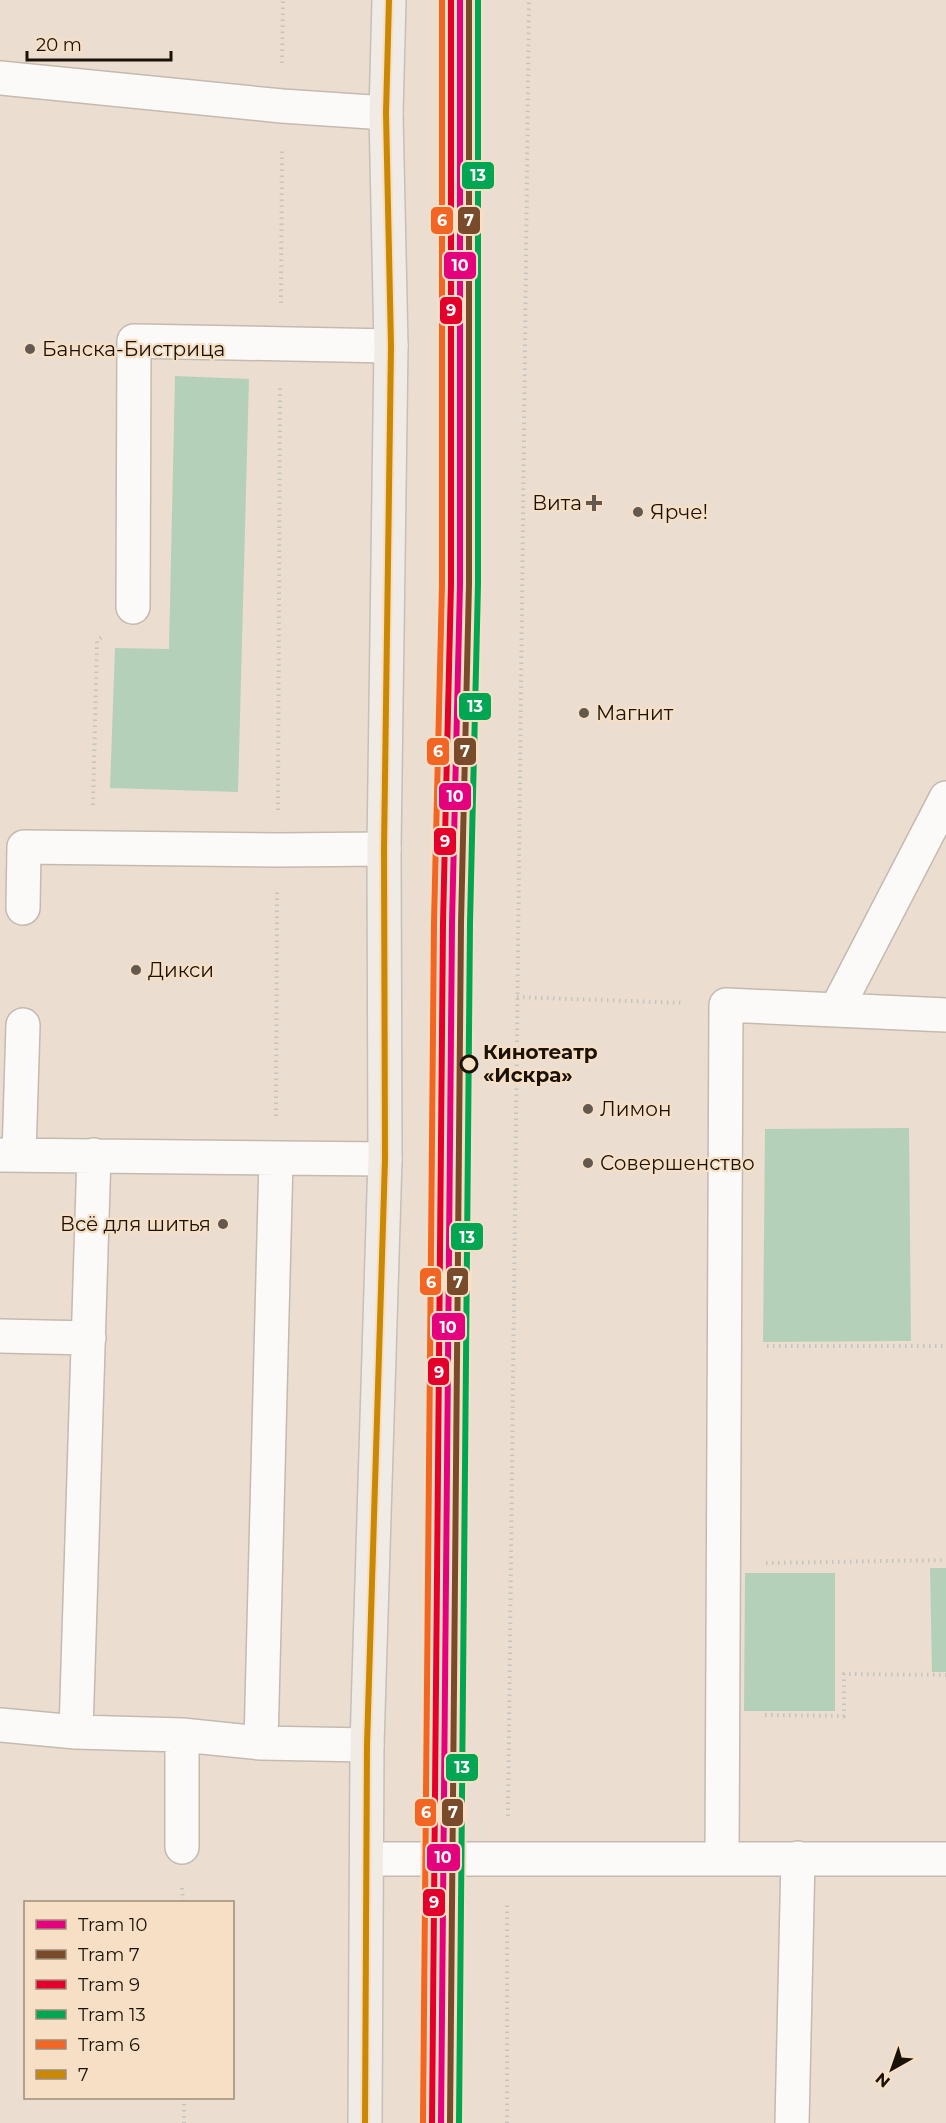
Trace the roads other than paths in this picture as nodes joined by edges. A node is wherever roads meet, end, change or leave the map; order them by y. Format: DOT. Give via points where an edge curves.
graph roads {
  1 [pos="389,0"];
  2 [pos="0,78"];
  3 [pos="387,113"];
  4 [pos="390,346"];
  5 [pos="133,606"];
  6 [pos="946,798"];
  7 [pos="12,842"];
  8 [pos="384,849"];
  9 [pos="23,908"];
  10 [pos="836,1010"];
  11 [pos="946,1015"];
  12 [pos="23,1025"];
  13 [pos="9,1155"];
  14 [pos="94,1155"];
  15 [pos="276,1159"];
  16 [pos="384,1159"];
  17 [pos="0,1336"];
  18 [pos="89,1338"];
  19 [pos="0,1725"];
  20 [pos="76,1732"];
  21 [pos="182,1735"];
  22 [pos="261,1743"];
  23 [pos="367,1745"];
  24 [pos="182,1846"];
  25 [pos="722,1858"];
  26 [pos="798,1858"];
  27 [pos="368,1859"];
  28 [pos="946,1859"];
  29 [pos="365,2123"];
  30 [pos="792,2123"];
  1 -- 3 [label="main road"];
  2 -- 3 [label="lane"];
  3 -- 4 [label="main road"];
  4 -- 5 [label="lane" via="134,341"];
  4 -- 8 [label="main road"];
  6 -- 10 [label="lane"];
  7 -- 8 [label="lane" via="92,848"];
  7 -- 9 [label="lane"];
  8 -- 16 [label="main road"];
  10 -- 11 [label="lane"];
  10 -- 25 [label="lane" via="726,1005"];
  12 -- 13 [label="lane"];
  13 -- 14 [label="lane"];
  14 -- 15 [label="lane"];
  14 -- 18 [label="lane"];
  15 -- 16 [label="lane"];
  15 -- 22 [label="lane"];
  16 -- 23 [label="main road"];
  17 -- 18 [label="lane"];
  18 -- 20 [label="lane"];
  19 -- 20 [label="lane"];
  20 -- 21 [label="lane"];
  21 -- 22 [label="lane"];
  21 -- 24 [label="lane"];
  22 -- 23 [label="lane"];
  23 -- 27 [label="main road"];
  25 -- 26 [label="lane"];
  25 -- 27 [label="lane"];
  26 -- 28 [label="lane"];
  26 -- 30 [label="lane"];
  27 -- 29 [label="main road"];
}
